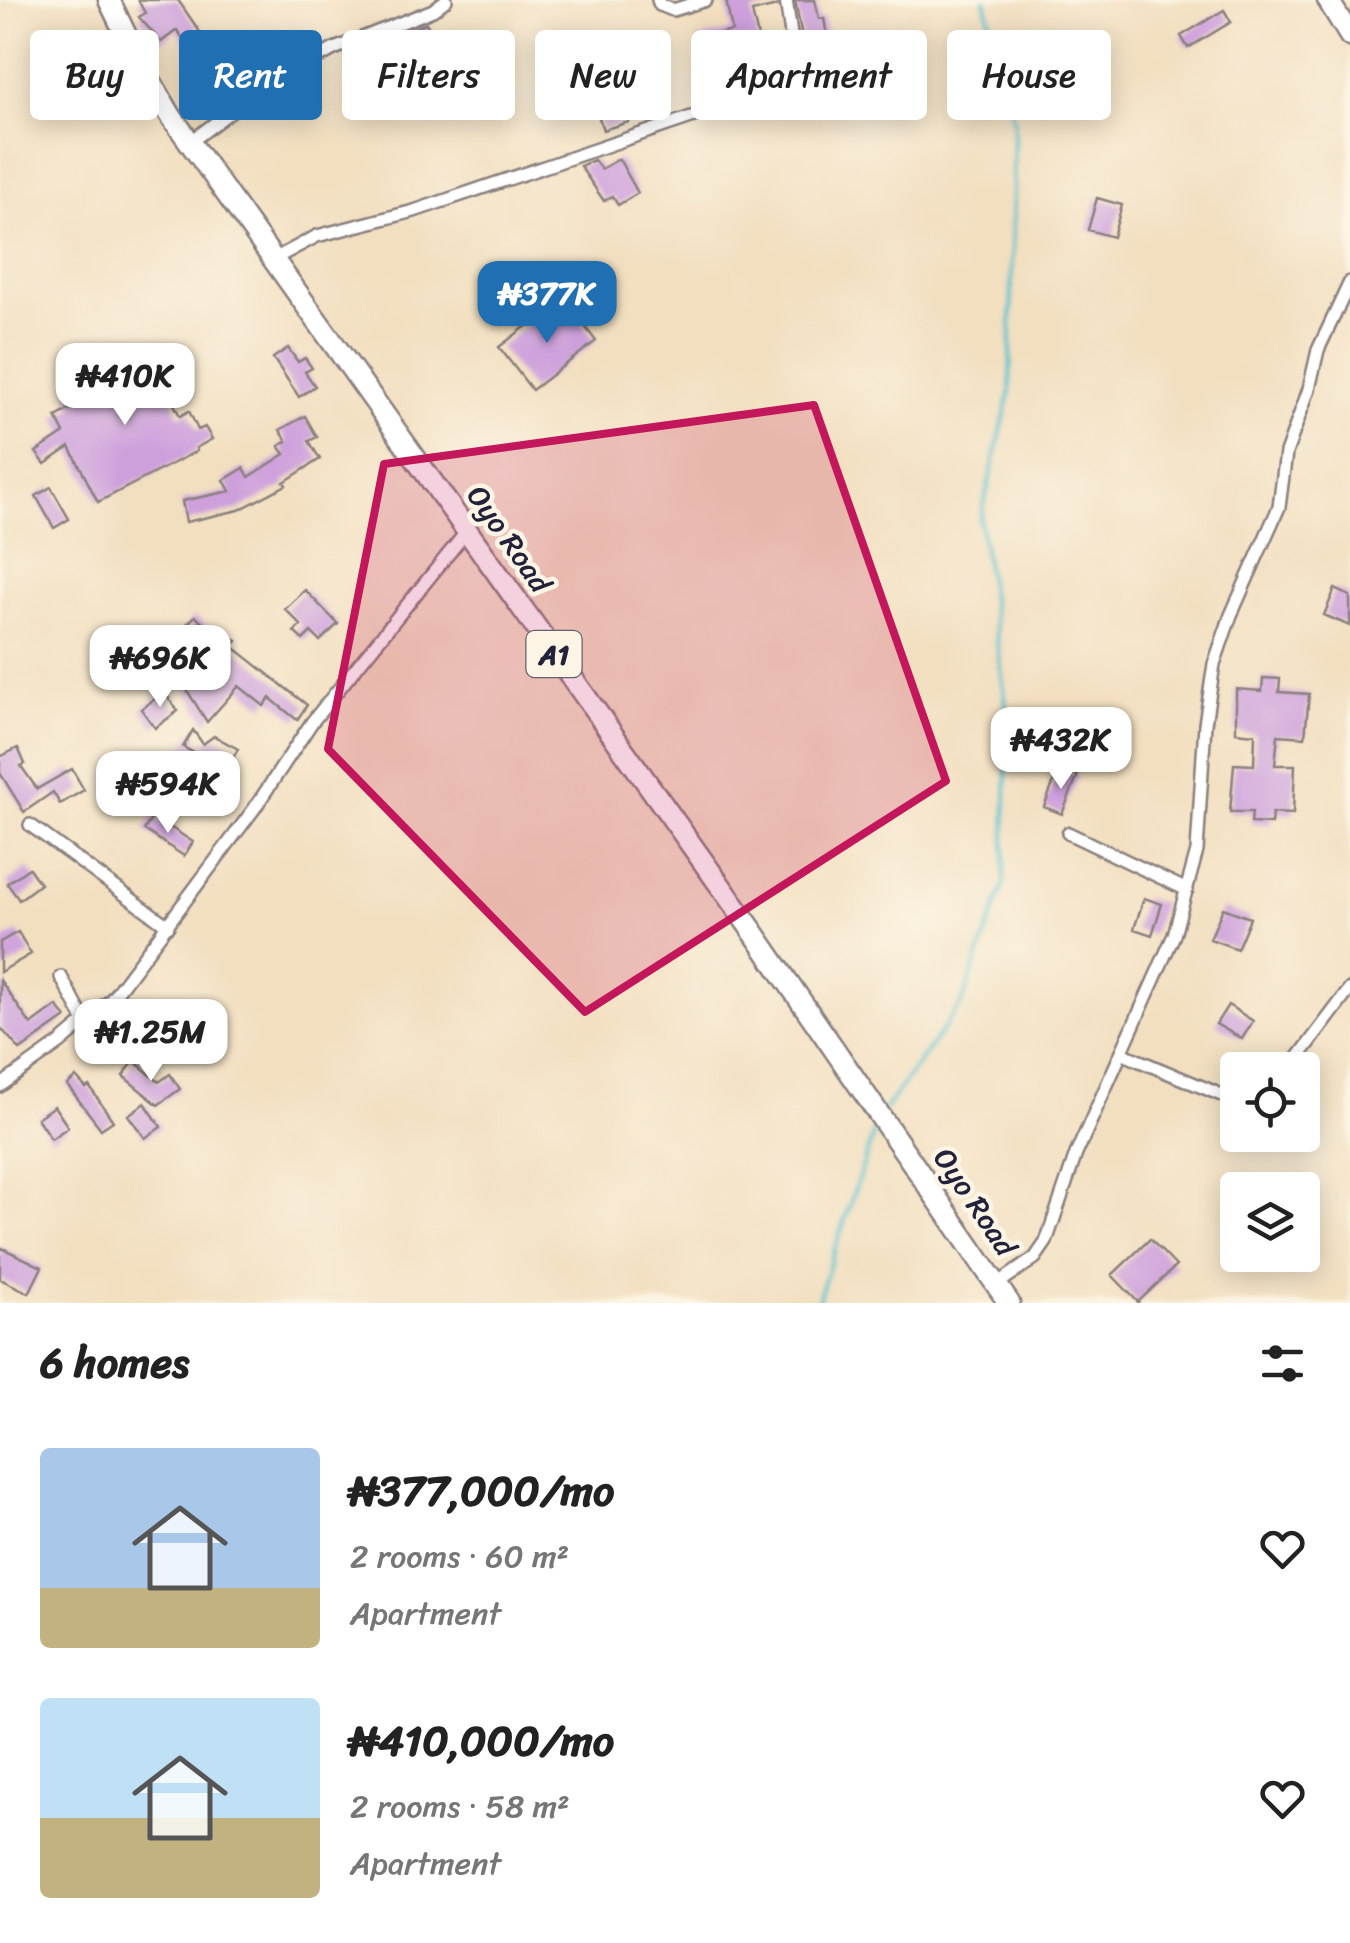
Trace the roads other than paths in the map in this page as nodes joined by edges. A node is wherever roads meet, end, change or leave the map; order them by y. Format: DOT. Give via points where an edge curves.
graph roads {
  1 [pos="109,0"];
  2 [pos="446,0"];
  3 [pos="658,0"];
  4 [pos="706,0"];
  5 [pos="786,0"];
  6 [pos="1328,0"];
  7 [pos="1350,36"];
  8 [pos="189,142"];
  9 [pos="274,259"];
  10 [pos="1350,282"];
  11 [pos="467,531"];
  12 [pos="30,825"];
  13 [pos="1068,833"];
  14 [pos="1187,890"];
  15 [pos="168,926"];
  16 [pos="61,977"];
  17 [pos="1350,990"];
  18 [pos="86,1023"];
  19 [pos="1303,1052"];
  20 [pos="1121,1053"];
  21 [pos="0,1086"];
  22 [pos="1220,1094"];
  23 [pos="996,1285"];
  24 [pos="1008,1303"];
  1 -- 8 [label="highway, Oyo Road / A1"];
  2 -- 8 [label="street" via="256,92"];
  3 -- 4 [label="street" via="673,10"];
  5 -- 9 [label="street" via="792,41 787,52 703,114 414,211 318,236"];
  6 -- 7 [label="highway"];
  8 -- 9 [label="highway, Oyo Road / A1"];
  9 -- 11 [label="highway, Oyo Road / A1"];
  10 -- 14 [label="street" via="1318,350 1286,453 1279,507 1214,664 1197,852"];
  11 -- 15 [label="street" via="312,722"];
  11 -- 23 [label="highway, Oyo Road / A1"];
  12 -- 15 [label="street"];
  13 -- 14 [label="street"];
  14 -- 20 [label="street"];
  15 -- 18 [label="street"];
  16 -- 18 [label="street"];
  17 -- 19 [label="street"];
  18 -- 21 [label="street"];
  20 -- 22 [label="street"];
  20 -- 23 [label="street" via="1046,1242"];
  23 -- 24 [label="highway, Oyo Road / A1"];
}
